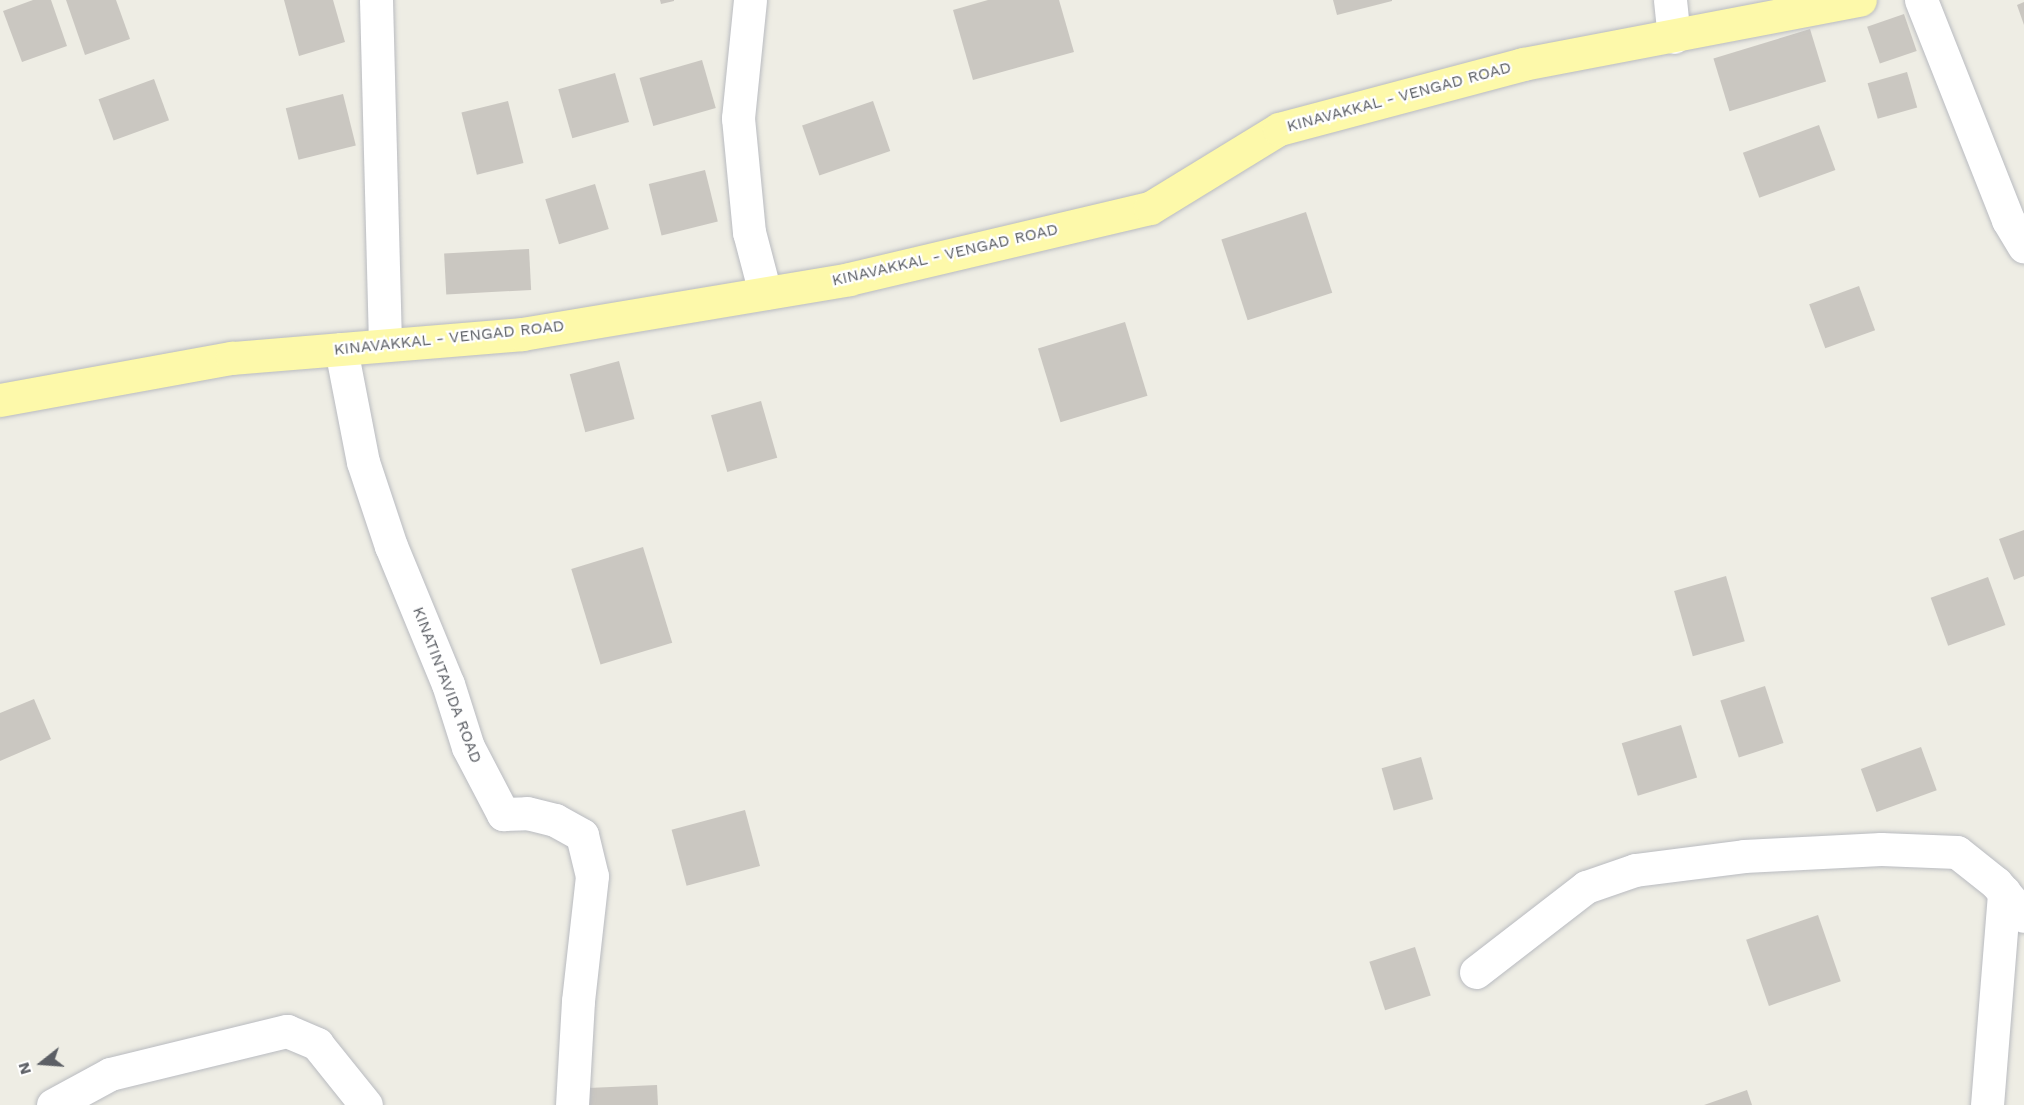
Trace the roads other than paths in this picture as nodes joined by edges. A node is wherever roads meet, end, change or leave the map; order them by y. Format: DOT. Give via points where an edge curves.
graph roads {
  1 [pos="376,0"];
  2 [pos="750,0"];
  3 [pos="1670,0"];
  4 [pos="1860,0"];
  5 [pos="1921,0"];
  6 [pos="1674,37"];
  7 [pos="2024,247"];
  8 [pos="765,293"];
  9 [pos="386,345"];
  10 [pos="341,349"];
  11 [pos="0,400"];
  12 [pos="2014,904"];
  13 [pos="1476,972"];
  14 [pos="53,1105"];
  15 [pos="366,1105"];
  16 [pos="572,1105"];
  17 [pos="1986,1105"];
  1 -- 9 [label="street"];
  2 -- 8 [label="street" via="738,118 749,232"];
  3 -- 6 [label="street"];
  4 -- 6 [label="main road, KINAVAKKAL - VENGAD ROAD"];
  5 -- 7 [label="street" via="2008,220"];
  6 -- 8 [label="main road, KINAVAKKAL - VENGAD ROAD" via="1523,64 1279,129 1150,208 849,279"];
  8 -- 9 [label="main road, KINAVAKKAL - VENGAD ROAD" via="522,334"];
  9 -- 10 [label="main road, KINAVAKKAL - VENGAD ROAD"];
  10 -- 11 [label="main road, KINAVAKKAL - VENGAD ROAD" via="232,358"];
  10 -- 16 [label="street, KINATINTAVIDA ROAD" via="363,462 391,546 448,684 468,747 503,814 527,813 555,820 582,835 592,876 578,1001"];
  12 -- 13 [label="street" via="1957,852 1881,849 1744,856 1635,870 1586,887"];
  12 -- 17 [label="street"];
  14 -- 15 [label="street" via="110,1074 287,1031 317,1044"];
}
